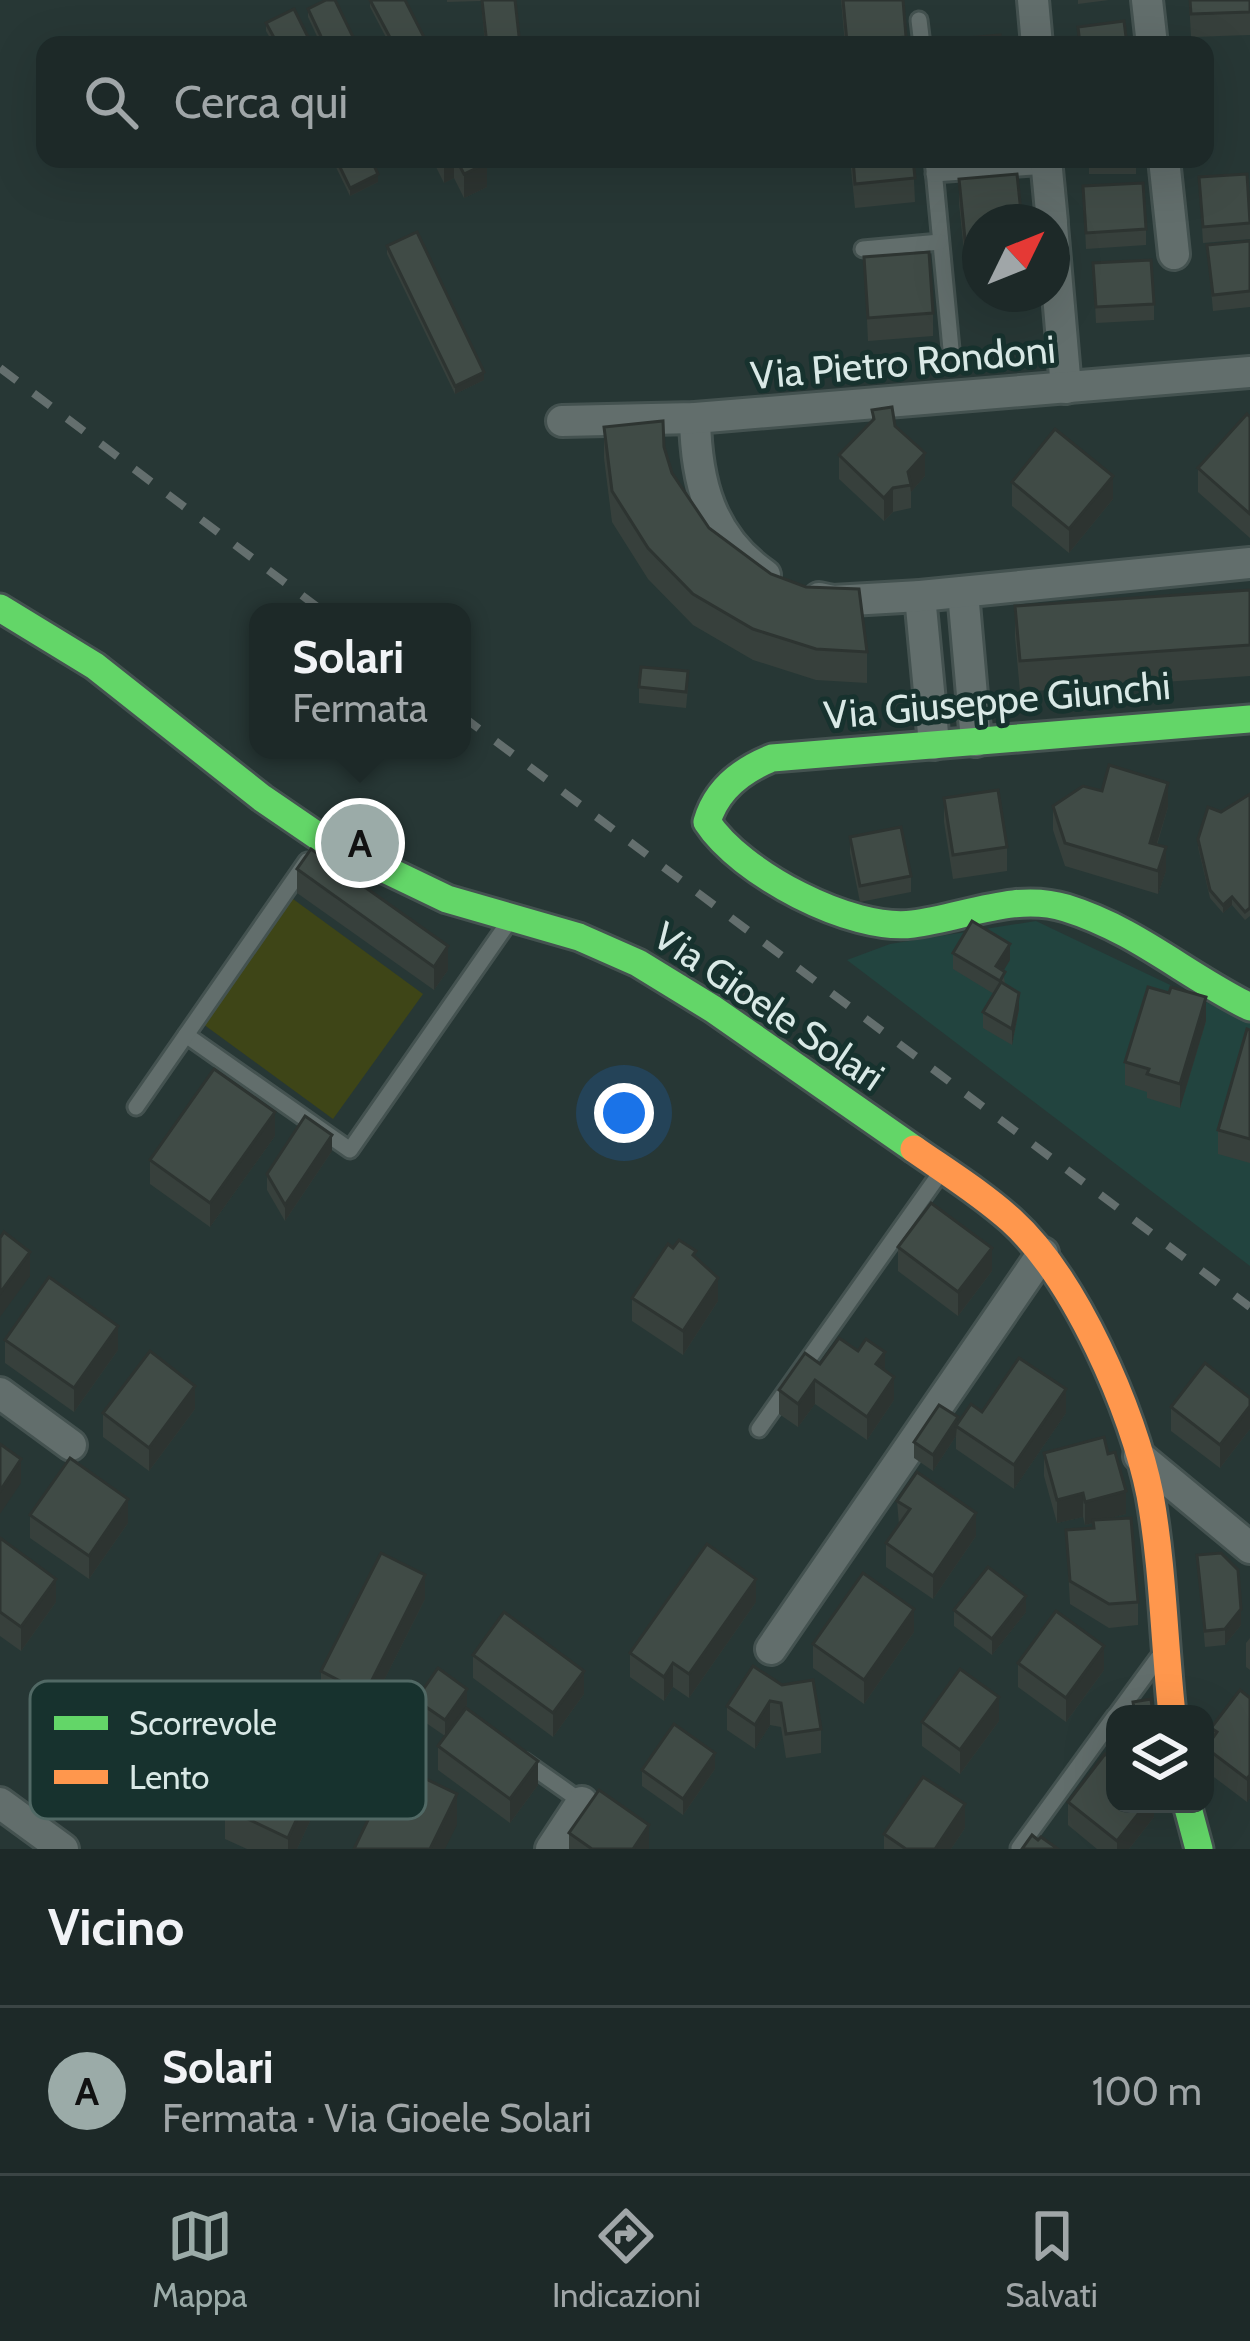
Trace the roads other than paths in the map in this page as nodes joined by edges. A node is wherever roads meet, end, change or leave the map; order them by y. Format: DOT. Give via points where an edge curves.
graph roads {
  1 [pos="1033,0"];
  2 [pos="1147,0"];
  3 [pos="920,20"];
  4 [pos="921,36"];
  5 [pos="1035,36"];
  6 [pos="1151,36"];
  7 [pos="933,168"];
  8 [pos="1047,168"];
  9 [pos="1165,168"];
  10 [pos="1050,204"];
  11 [pos="940,242"];
  12 [pos="863,249"];
  13 [pos="1174,254"];
  14 [pos="1060,312"];
  15 [pos="951,349"];
  16 [pos="1250,372"];
  17 [pos="1066,388"];
  18 [pos="695,418"];
  19 [pos="562,422"];
  20 [pos="1250,563"];
  21 [pos="962,592"];
  22 [pos="920,596"];
  23 [pos="0,608"];
  24 [pos="1250,719"];
  25 [pos="976,741"];
  26 [pos="934,744"];
  27 [pos="322,838"];
  28 [pos="511,919"];
  29 [pos="1250,1007"];
  30 [pos="186,1035"];
  31 [pos="136,1107"];
  32 [pos="943,1170"];
  33 [pos="1043,1252"];
  34 [pos="0,1393"];
  35 [pos="759,1429"];
  36 [pos="71,1445"];
  37 [pos="1139,1456"];
  38 [pos="1250,1548"];
  39 [pos="771,1649"];
  40 [pos="1165,1649"];
  41 [pos="1123,1705"];
  42 [pos="1171,1705"];
  43 [pos="1106,1729"];
  44 [pos="506,1748"];
  45 [pos="582,1802"];
  46 [pos="0,1803"];
  47 [pos="1189,1813"];
  48 [pos="1019,1848"];
  49 [pos="63,1849"];
  50 [pos="551,1849"];
  51 [pos="1199,1849"];
  1 -- 5 [label="street"];
  2 -- 6 [label="street"];
  3 -- 4 [label="lane"];
  7 -- 11 [label="lane"];
  8 -- 10 [label="street"];
  9 -- 13 [label="street"];
  11 -- 12 [label="lane"];
  11 -- 15 [label="lane"];
  14 -- 17 [label="street"];
  16 -- 17 [label="street, Via Pietro Rondoni"];
  17 -- 18 [label="street, Via Pietro Rondoni"];
  18 -- 19 [label="street, Via Pietro Rondoni"];
  18 -- 22 [label="street" via="706,505 751,565 789,592 833,601"];
  20 -- 21 [label="street"];
  21 -- 22 [label="street"];
  21 -- 25 [label="street"];
  22 -- 26 [label="street"];
  23 -- 27 [label="street, Via Gioele Solari" via="95,666"];
  24 -- 25 [label="street, Via Giuseppe Giunchi"];
  25 -- 26 [label="street, Via Giuseppe Giunchi"];
  26 -- 29 [label="street, Via Giuseppe Giunchi" via="752,766 712,806 709,828 806,899 857,919 898,926 1011,903 1061,906 1147,942"];
  27 -- 28 [label="street, Via Gioele Solari" via="421,888"];
  27 -- 30 [label="lane"];
  28 -- 30 [label="lane" via="350,1150"];
  28 -- 32 [label="street, Via Gioele Solari" via="598,944 662,976"];
  30 -- 31 [label="lane"];
  32 -- 33 [label="street, Via Gioele Solari" via="1010,1217"];
  32 -- 35 [label="lane"];
  33 -- 37 [label="street, Via Gioele Solari" via="1089,1330"];
  33 -- 39 [label="street"];
  34 -- 36 [label="street"];
  37 -- 38 [label="street"];
  37 -- 40 [label="street, Via Gioele Solari" via="1154,1518"];
  40 -- 41 [label="lane"];
  40 -- 42 [label="street, Via Gioele Solari"];
  43 -- 48 [label="lane"];
  44 -- 45 [label="lane"];
  45 -- 50 [label="street"];
  46 -- 49 [label="street"];
  47 -- 51 [label="street"];
}
